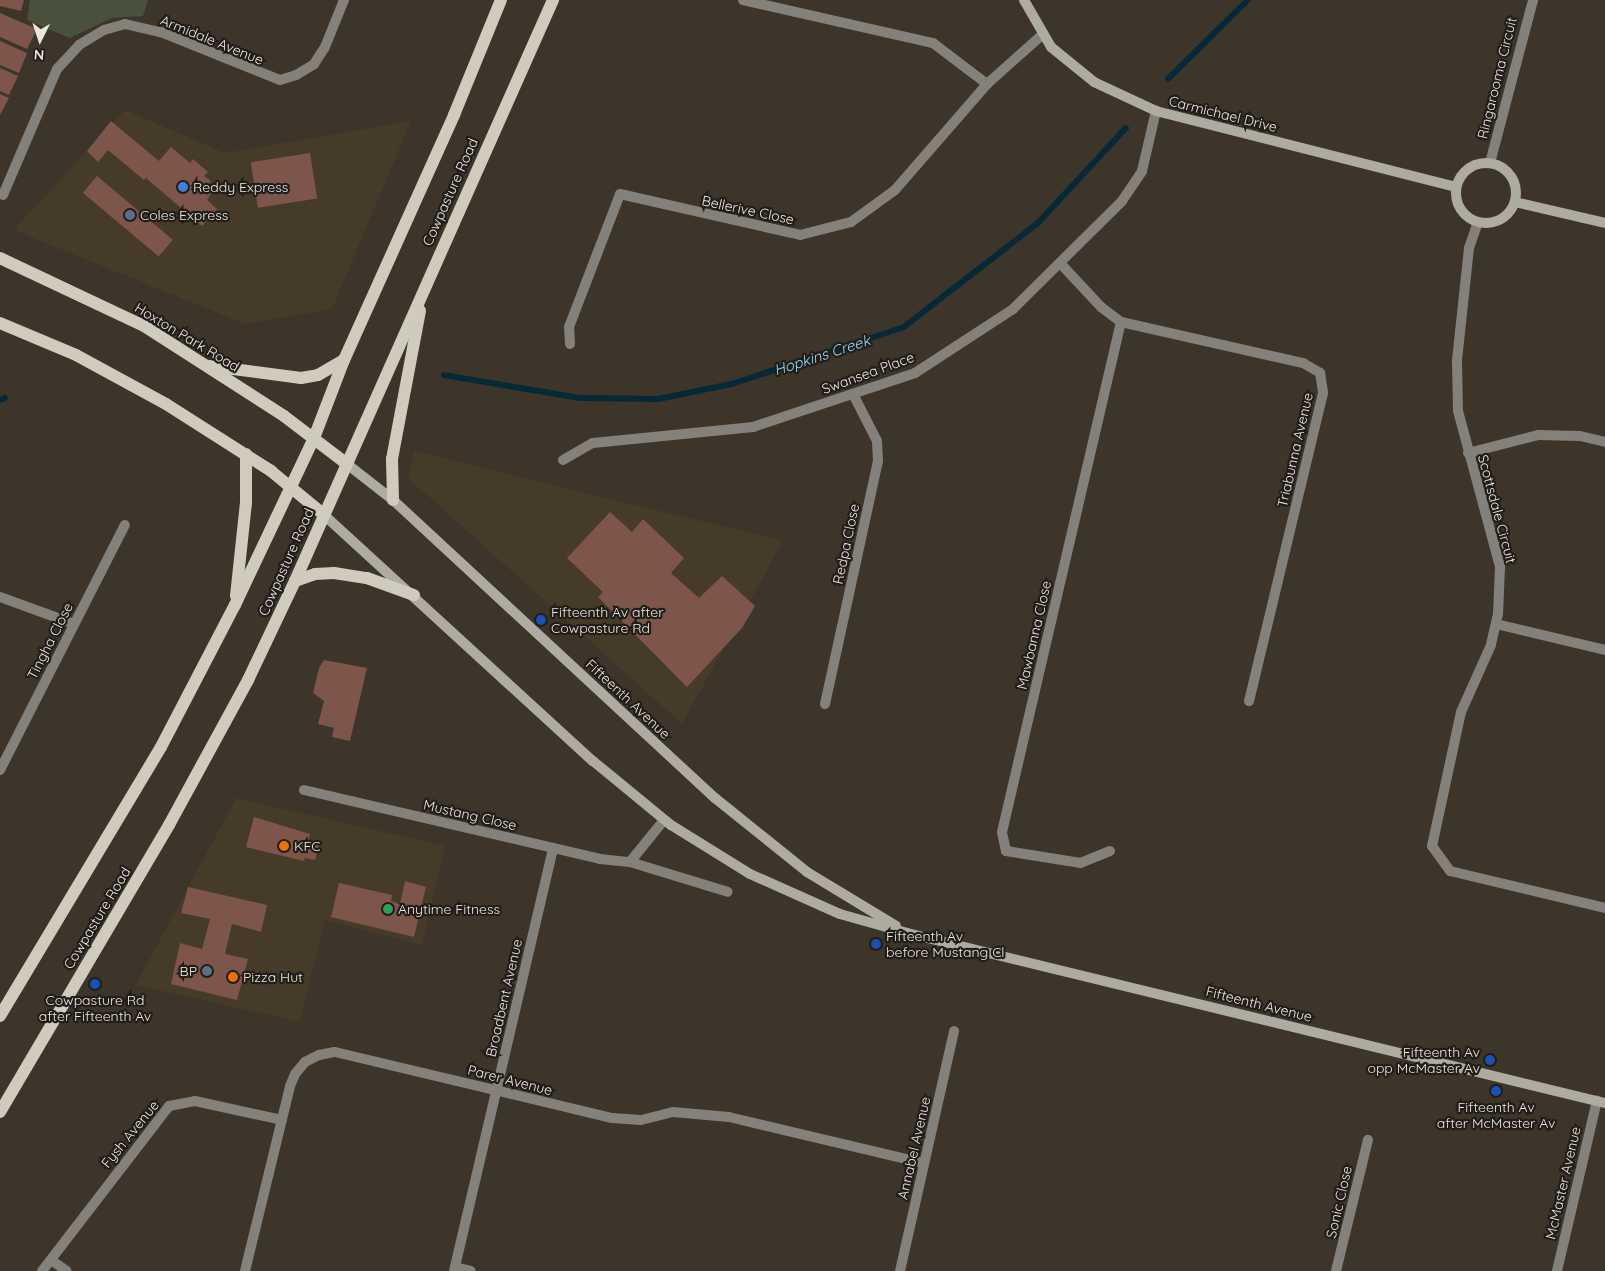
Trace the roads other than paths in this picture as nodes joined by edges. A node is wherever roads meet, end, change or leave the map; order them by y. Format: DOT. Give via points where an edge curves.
graph roads {
  1 [pos="344,0"];
  2 [pos="501,0"];
  3 [pos="553,0"];
  4 [pos="743,0"];
  5 [pos="1024,0"];
  6 [pos="1533,0"];
  7 [pos="1042,35"];
  8 [pos="987,84"];
  9 [pos="1156,111"];
  10 [pos="1490,162"];
  11 [pos="1456,187"];
  12 [pos="3,194"];
  13 [pos="1516,202"];
  14 [pos="1478,222"];
  15 [pos="1605,223"];
  16 [pos="0,258"];
  17 [pos="1060,263"];
  18 [pos="424,289"];
  19 [pos="1121,322"];
  20 [pos="0,323"];
  21 [pos="570,344"];
  22 [pos="344,360"];
  23 [pos="206,365"];
  24 [pos="853,394"];
  25 [pos="314,438"];
  26 [pos="1605,442"];
  27 [pos="1468,453"];
  28 [pos="246,454"];
  29 [pos="563,460"];
  30 [pos="347,464"];
  31 [pos="292,488"];
  32 [pos="393,500"];
  33 [pos="323,514"];
  34 [pos="125,525"];
  35 [pos="295,581"];
  36 [pos="414,595"];
  37 [pos="0,597"];
  38 [pos="235,605"];
  39 [pos="74,624"];
  40 [pos="1496,624"];
  41 [pos="1605,650"];
  42 [pos="1249,701"];
  43 [pos="825,704"];
  44 [pos="0,770"];
  45 [pos="304,790"];
  46 [pos="664,820"];
  47 [pos="553,848"];
  48 [pos="1110,852"];
  49 [pos="630,862"];
  50 [pos="728,892"];
  51 [pos="1605,908"];
  52 [pos="907,933"];
  53 [pos="0,1016"];
  54 [pos="954,1031"];
  55 [pos="496,1091"];
  56 [pos="1601,1102"];
  57 [pos="0,1112"];
  58 [pos="282,1120"];
  59 [pos="1368,1140"];
  60 [pos="924,1163"];
  61 [pos="50,1260"];
  62 [pos="455,1269"];
  63 [pos="42,1271"];
  64 [pos="67,1271"];
  65 [pos="245,1271"];
  66 [pos="471,1271"];
  67 [pos="900,1271"];
  68 [pos="1336,1271"];
  69 [pos="1557,1271"];
  1 -- 12 [label="street, Armidale Avenue" via="325,47 314,64 280,80 161,32 125,24 104,30 79,45 56,69"];
  2 -- 22 [label="main road, Cowpasture Road" via="454,115"];
  3 -- 18 [label="main road, Cowpasture Road"];
  4 -- 8 [label="street" via="933,43"];
  5 -- 7 [label="main road, Carmichael Drive"];
  6 -- 10 [label="street, Ringarooma Circuit"];
  7 -- 8 [label="street, Bellerive Close"];
  7 -- 9 [label="main road, Carmichael Drive" via="1051,47 1094,82"];
  8 -- 21 [label="street, Bellerive Close" via="895,190 852,222 829,230 800,235 620,194 569,326"];
  9 -- 11 [label="main road, Carmichael Drive"];
  9 -- 17 [label="street, Swansea Place" via="1142,171 1122,201"];
  10 -- 11 [label="main road" via="1467,169"];
  10 -- 13 [label="main road" via="1506,169 1512,177 1516,184"];
  11 -- 14 [label="main road" via="1461,210"];
  13 -- 14 [label="main road" via="1504,218 1496,222"];
  13 -- 15 [label="main road"];
  14 -- 27 [label="street, Scottsdale Circuit" via="1469,248 1457,362 1458,411"];
  16 -- 23 [label="main road, Hoxton Park Road" via="144,326"];
  17 -- 19 [label="street, Triabunna Avenue" via="1100,307"];
  17 -- 24 [label="street, Swansea Place" via="1013,309 966,341 915,373"];
  18 -- 30 [label="main road, Cowpasture Road"];
  18 -- 32 [label="main road" via="392,459"];
  19 -- 42 [label="street, Triabunna Avenue" via="1304,363 1320,373 1323,393"];
  19 -- 48 [label="street, Mawbanna Close" via="1002,832 1006,851 1081,863"];
  20 -- 28 [label="main road" via="84,360 166,404"];
  22 -- 23 [label="main road" via="318,375 301,378"];
  22 -- 25 [label="main road, Cowpasture Road"];
  23 -- 25 [label="main road, Hoxton Park Road"];
  24 -- 29 [label="street, Swansea Place" via="753,427 593,442"];
  24 -- 43 [label="street, Redpa Close" via="877,441 878,461"];
  25 -- 30 [label="main road, Hoxton Park Road"];
  25 -- 31 [label="main road, Cowpasture Road"];
  26 -- 27 [label="street" via="1580,436 1538,435"];
  27 -- 40 [label="street, Scottsdale Circuit" via="1500,567"];
  28 -- 31 [label="main road"];
  28 -- 38 [label="main road" via="246,503"];
  30 -- 32 [label="main road, Fifteenth Avenue"];
  30 -- 33 [label="main road, Cowpasture Road"];
  31 -- 33 [label="main road"];
  31 -- 38 [label="main road, Cowpasture Road"];
  32 -- 52 [label="main road, Fifteenth Avenue" via="715,798 807,872"];
  33 -- 35 [label="main road, Cowpasture Road"];
  33 -- 36 [label="main road, Fifteenth Avenue"];
  34 -- 39 [label="street, Tingha Close"];
  35 -- 36 [label="main road" via="315,574 334,573 367,578"];
  35 -- 57 [label="main road, Cowpasture Road" via="248,680 169,825"];
  36 -- 46 [label="main road, Fifteenth Avenue" via="592,760"];
  37 -- 39 [label="street"];
  38 -- 53 [label="main road, Cowpasture Road" via="161,747"];
  39 -- 44 [label="street, Tingha Close"];
  40 -- 41 [label="street"];
  40 -- 51 [label="street, Scottsdale Circuit" via="1491,645 1461,712 1432,846 1450,871"];
  45 -- 47 [label="street, Mustang Close"];
  46 -- 49 [label="street"];
  46 -- 52 [label="main road, Fifteenth Avenue" via="750,874 840,914"];
  47 -- 49 [label="street, Mustang Close"];
  47 -- 55 [label="street, Broadbent Avenue"];
  49 -- 50 [label="street, Mustang Close"];
  52 -- 56 [label="main road, Fifteenth Avenue"];
  54 -- 60 [label="street, Annabel Avenue"];
  55 -- 58 [label="street, Parer Avenue" via="335,1052 305,1062 295,1074"];
  55 -- 60 [label="street, Parer Avenue" via="612,1118 641,1120 673,1112 729,1117"];
  55 -- 62 [label="street, Broadbent Avenue"];
  56 -- 69 [label="street, McMaster Avenue"];
  58 -- 61 [label="street, Fysh Avenue" via="196,1101 169,1106"];
  58 -- 65 [label="street, Parer Avenue"];
  59 -- 68 [label="street, Sonic Close"];
  60 -- 67 [label="street, Annabel Avenue"];
  61 -- 63 [label="street, Fysh Avenue"];
  61 -- 64 [label="street"];
  62 -- 66 [label="street"];
}
